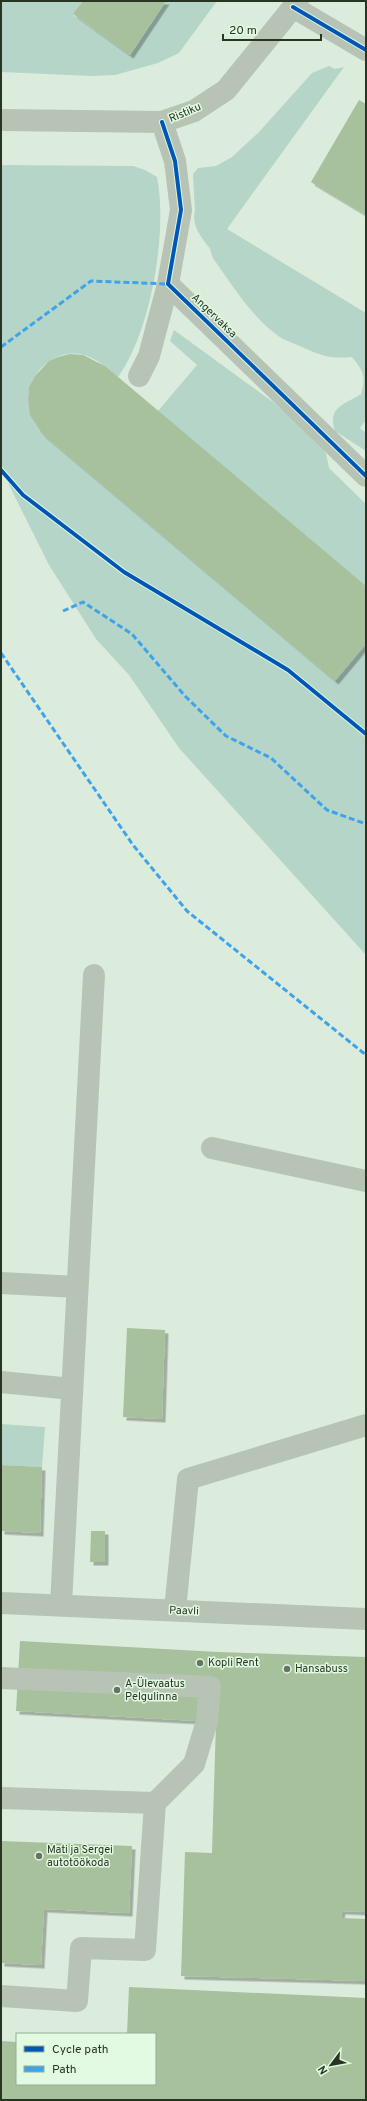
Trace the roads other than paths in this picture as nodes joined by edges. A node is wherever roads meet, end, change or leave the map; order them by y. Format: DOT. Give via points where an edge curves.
graph roads {
  1 [pos="296,4"];
  2 [pos="366,50"];
  3 [pos="1,120"];
  4 [pos="162,122"];
  5 [pos="168,284"];
  6 [pos="139,376"];
  7 [pos="366,476"];
  8 [pos="94,975"];
  9 [pos="212,1148"];
  10 [pos="366,1181"];
  11 [pos="1,1283"];
  12 [pos="77,1286"];
  13 [pos="1,1382"];
  14 [pos="72,1389"];
  15 [pos="366,1425"];
  16 [pos="1,1603"];
  17 [pos="61,1605"];
  18 [pos="175,1610"];
  19 [pos="366,1619"];
  20 [pos="1,1678"];
  21 [pos="1,1798"];
  22 [pos="155,1803"];
  23 [pos="1,1996"];
  1 -- 2 [label="street"];
  1 -- 4 [label="street, Ristiku" via="226,90 194,111"];
  3 -- 4 [label="street, Ristiku"];
  4 -- 5 [label="street" via="175,161 181,210"];
  5 -- 6 [label="street" via="149,356"];
  5 -- 7 [label="street, Angervaksa"];
  8 -- 12 [label="street"];
  9 -- 10 [label="street"];
  11 -- 12 [label="street"];
  12 -- 14 [label="street"];
  13 -- 14 [label="street"];
  14 -- 17 [label="street"];
  15 -- 18 [label="street" via="188,1479"];
  16 -- 17 [label="street, Paavli"];
  17 -- 18 [label="street, Paavli"];
  18 -- 19 [label="street, Paavli"];
  20 -- 22 [label="street" via="210,1687 207,1721 194,1764"];
  21 -- 22 [label="street"];
  22 -- 23 [label="street" via="145,1950 81,1948 77,2000"];
}
